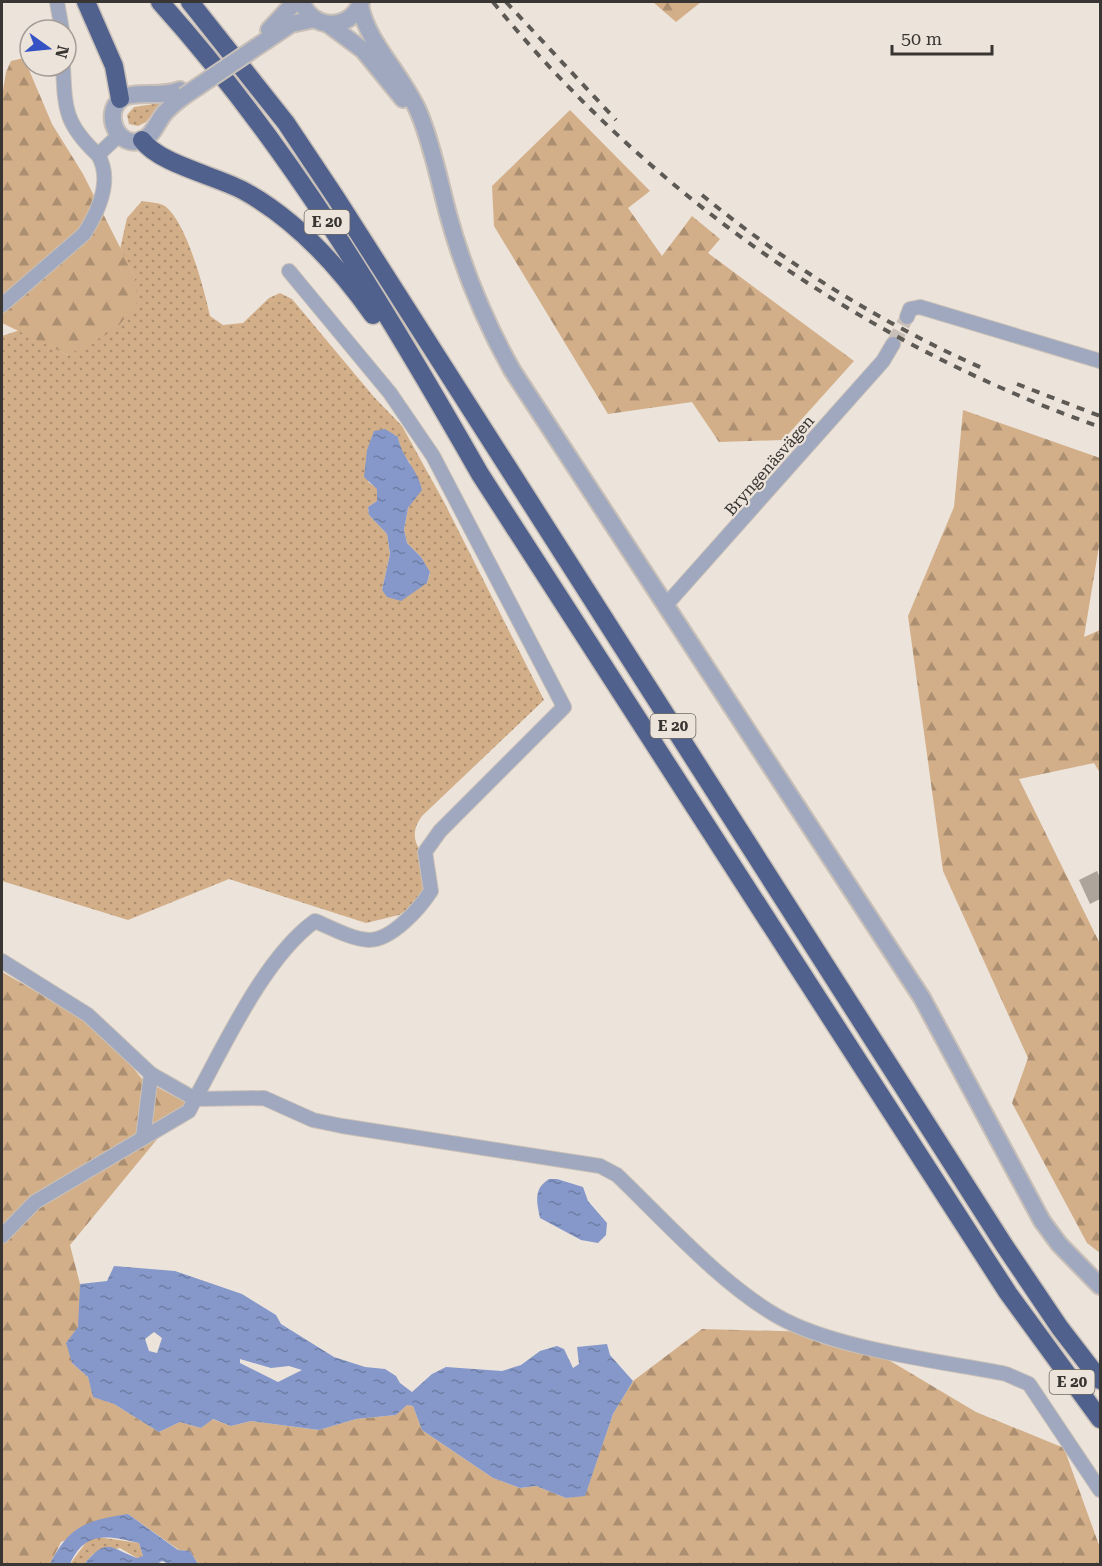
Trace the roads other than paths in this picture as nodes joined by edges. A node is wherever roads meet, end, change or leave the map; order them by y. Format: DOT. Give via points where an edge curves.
graph roads {
  1 [pos="57,2"];
  2 [pos="86,2"];
  3 [pos="160,2"];
  4 [pos="190,2"];
  5 [pos="295,2"];
  6 [pos="302,2"];
  7 [pos="361,3"];
  8 [pos="60,18"];
  9 [pos="321,22"];
  10 [pos="265,38"];
  11 [pos="64,78"];
  12 [pos="182,93"];
  13 [pos="120,99"];
  14 [pos="422,126"];
  15 [pos="119,135"];
  16 [pos="142,140"];
  17 [pos="98,155"];
  18 [pos="289,271"];
  19 [pos="2,304"];
  20 [pos="907,317"];
  21 [pos="892,344"];
  22 [pos="1101,362"];
  23 [pos="417,364"];
  24 [pos="666,605"];
  25 [pos="2,961"];
  26 [pos="151,1074"];
  27 [pos="195,1099"];
  28 [pos="143,1138"];
  29 [pos="2,1236"];
  30 [pos="1101,1286"];
  31 [pos="1101,1380"];
  32 [pos="1101,1419"];
  33 [pos="1101,1490"];
  1 -- 8 [label="street"];
  2 -- 13 [label="highway" via="114,66"];
  3 -- 23 [label="highway, E 20" via="275,144"];
  4 -- 31 [label="highway, E 20" via="286,123 336,198 1004,1245"];
  5 -- 10 [label="street"];
  6 -- 9 [label="street"];
  7 -- 9 [label="street" via="345,21"];
  7 -- 14 [label="street" via="366,28 402,78"];
  9 -- 10 [label="street" via="291,24"];
  9 -- 14 [label="street" via="347,36 379,66"];
  10 -- 12 [label="street, bridge"];
  11 -- 17 [label="street" via="71,123 83,142"];
  12 -- 13 [label="street" via="130,95"];
  12 -- 16 [label="street"];
  13 -- 15 [label="street" via="112,120"];
  14 -- 24 [label="street" via="465,271 490,330 538,413"];
  15 -- 16 [label="street" via="132,141"];
  15 -- 17 [label="street"];
  16 -- 23 [label="highway" via="157,154 246,192 297,229 362,299 391,341"];
  17 -- 19 [label="street" via="104,171 102,193 84,234"];
  18 -- 27 [label="street" via="390,393 433,456 564,708 440,831 425,852 431,891 402,926 371,940 346,935 315,921 295,935 258,985"];
  20 -- 22 [label="street" via="910,309 920,307"];
  21 -- 24 [label="street, Bryngenäsvägen" via="883,361"];
  23 -- 32 [label="highway, E 20" via="480,474 1002,1283"];
  24 -- 30 [label="street" via="922,998 1042,1221"];
  25 -- 26 [label="street" via="88,1015"];
  26 -- 27 [label="street"];
  26 -- 28 [label="street"];
  27 -- 28 [label="street" via="189,1112"];
  27 -- 33 [label="street" via="264,1098 313,1120 342,1126 600,1166 617,1175 738,1290 778,1317 829,1337 1006,1374 1029,1384"];
  28 -- 29 [label="street" via="35,1203"];
}
